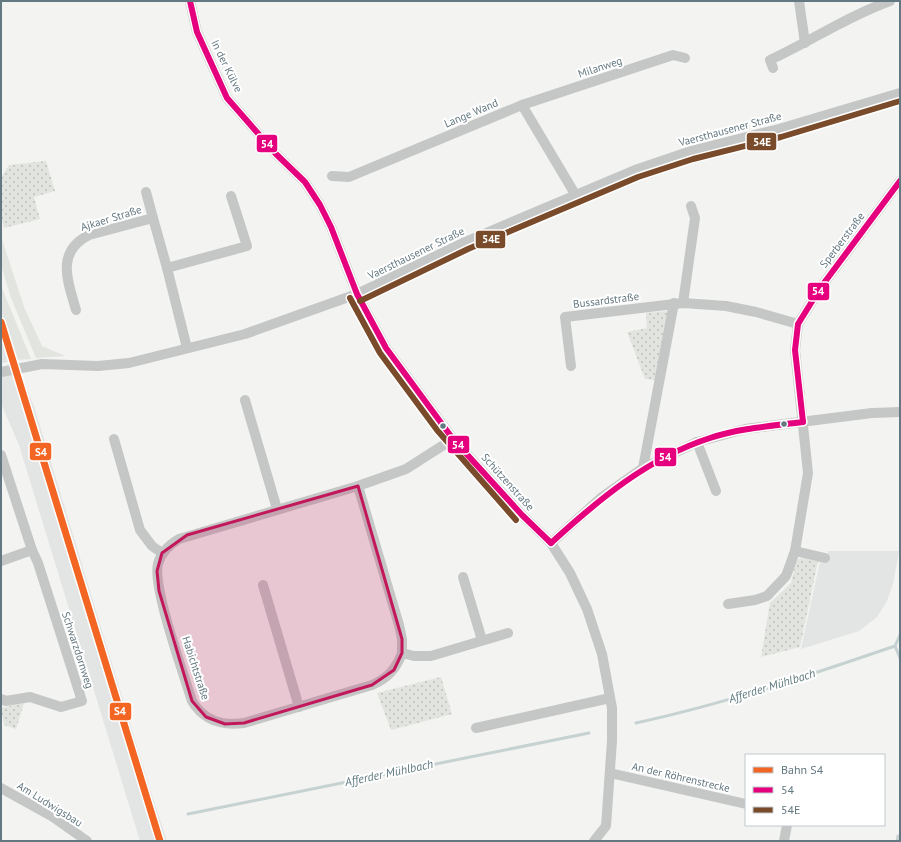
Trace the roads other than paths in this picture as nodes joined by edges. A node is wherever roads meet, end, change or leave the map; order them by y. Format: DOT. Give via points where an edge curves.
graph roads {
  1 [pos="190,1"];
  2 [pos="799,1"];
  3 [pos="890,1"];
  4 [pos="805,44"];
  5 [pos="685,58"];
  6 [pos="773,68"];
  7 [pos="900,93"];
  8 [pos="522,104"];
  9 [pos="332,176"];
  10 [pos="900,181"];
  11 [pos="146,192"];
  12 [pos="575,194"];
  13 [pos="231,196"];
  14 [pos="691,206"];
  15 [pos="153,218"];
  16 [pos="168,268"];
  17 [pos="358,294"];
  18 [pos="679,303"];
  19 [pos="76,310"];
  20 [pos="798,324"];
  21 [pos="187,348"];
  22 [pos="571,366"];
  23 [pos="1,372"];
  24 [pos="245,400"];
  25 [pos="900,412"];
  26 [pos="803,422"];
  27 [pos="114,439"];
  28 [pos="453,439"];
  29 [pos="698,442"];
  30 [pos="1,456"];
  31 [pos="643,468"];
  32 [pos="358,486"];
  33 [pos="716,491"];
  34 [pos="277,509"];
  35 [pos="551,544"];
  36 [pos="32,550"];
  37 [pos="795,551"];
  38 [pos="162,553"];
  39 [pos="825,558"];
  40 [pos="1,561"];
  41 [pos="463,577"];
  42 [pos="263,585"];
  43 [pos="728,604"];
  44 [pos="508,633"];
  45 [pos="482,640"];
  46 [pos="402,653"];
  47 [pos="610,698"];
  48 [pos="1,699"];
  49 [pos="299,707"];
  50 [pos="476,728"];
  51 [pos="610,773"];
  52 [pos="1,788"];
  53 [pos="745,804"];
  54 [pos="787,826"];
  55 [pos="87,841"];
  56 [pos="593,841"];
  57 [pos="784,841"];
  1 -- 17 [label="street, In der Külve" via="197,32 227,98 276,154 305,182 320,204"];
  2 -- 4 [label="street"];
  3 -- 4 [label="street" via="848,18"];
  4 -- 6 [label="street" via="770,60"];
  5 -- 8 [label="street, Milanweg" via="673,55"];
  7 -- 12 [label="street, Vaersthausener Straße" via="679,155"];
  8 -- 9 [label="street, Lange Wand" via="349,177"];
  8 -- 12 [label="street"];
  10 -- 20 [label="street, Sperberstraße"];
  11 -- 15 [label="street, Ajkaer Straße"];
  12 -- 17 [label="street, Vaersthausener Straße" via="466,242"];
  13 -- 16 [label="street" via="247,246"];
  14 -- 18 [label="street" via="695,218"];
  15 -- 16 [label="street, Ajkaer Straße"];
  15 -- 19 [label="street, Ajkaer Straße" via="89,235 80,240 66,263 66,275"];
  16 -- 21 [label="street, Ajkaer Straße"];
  17 -- 21 [label="street, Vaersthausener Straße" via="245,334"];
  17 -- 28 [label="street, Schützenstraße" via="386,348"];
  18 -- 20 [label="street, Bussardstraße" via="726,306"];
  18 -- 22 [label="street, Bussardstraße" via="565,317"];
  18 -- 31 [label="street"];
  20 -- 26 [label="street, Sperberstraße" via="795,350"];
  21 -- 23 [label="street, Vaersthausener Straße" via="129,362 98,366 42,364"];
  24 -- 34 [label="street"];
  25 -- 26 [label="street"];
  26 -- 29 [label="street" via="745,429"];
  26 -- 37 [label="street, Sperberstraße" via="808,473"];
  27 -- 38 [label="street" via="140,530 152,546"];
  28 -- 32 [label="street" via="406,469"];
  28 -- 35 [label="street, Schützenstraße"];
  29 -- 31 [label="street"];
  29 -- 33 [label="street"];
  30 -- 36 [label="street, Schwarzdornweg"];
  31 -- 35 [label="street" via="602,497"];
  32 -- 34 [label="street"];
  32 -- 46 [label="street" via="399,626"];
  34 -- 38 [label="street" via="187,535"];
  35 -- 47 [label="street, Schützenstraße" via="570,573 587,609 602,654"];
  36 -- 40 [label="street"];
  36 -- 48 [label="street, Schwarzdornweg" via="82,701 61,707 30,697 6,701"];
  37 -- 39 [label="street"];
  37 -- 43 [label="street, Sperberstraße" via="786,576 767,596"];
  38 -- 49 [label="street, Habichtstraße" via="158,563 157,581 197,710 215,722 234,725"];
  41 -- 45 [label="street"];
  42 -- 49 [label="street"];
  44 -- 45 [label="street"];
  45 -- 46 [label="street" via="431,656"];
  46 -- 49 [label="street, Habichtstraße" via="394,670 380,682"];
  47 -- 50 [label="street"];
  47 -- 51 [label="street, Schützenstraße"];
  51 -- 53 [label="street, An der Röhrenstrecke"];
  51 -- 56 [label="street, Schützenstraße" via="606,826"];
  52 -- 55 [label="street, Am Ludwigsbau" via="53,817"];
  54 -- 57 [label="street"];
}
